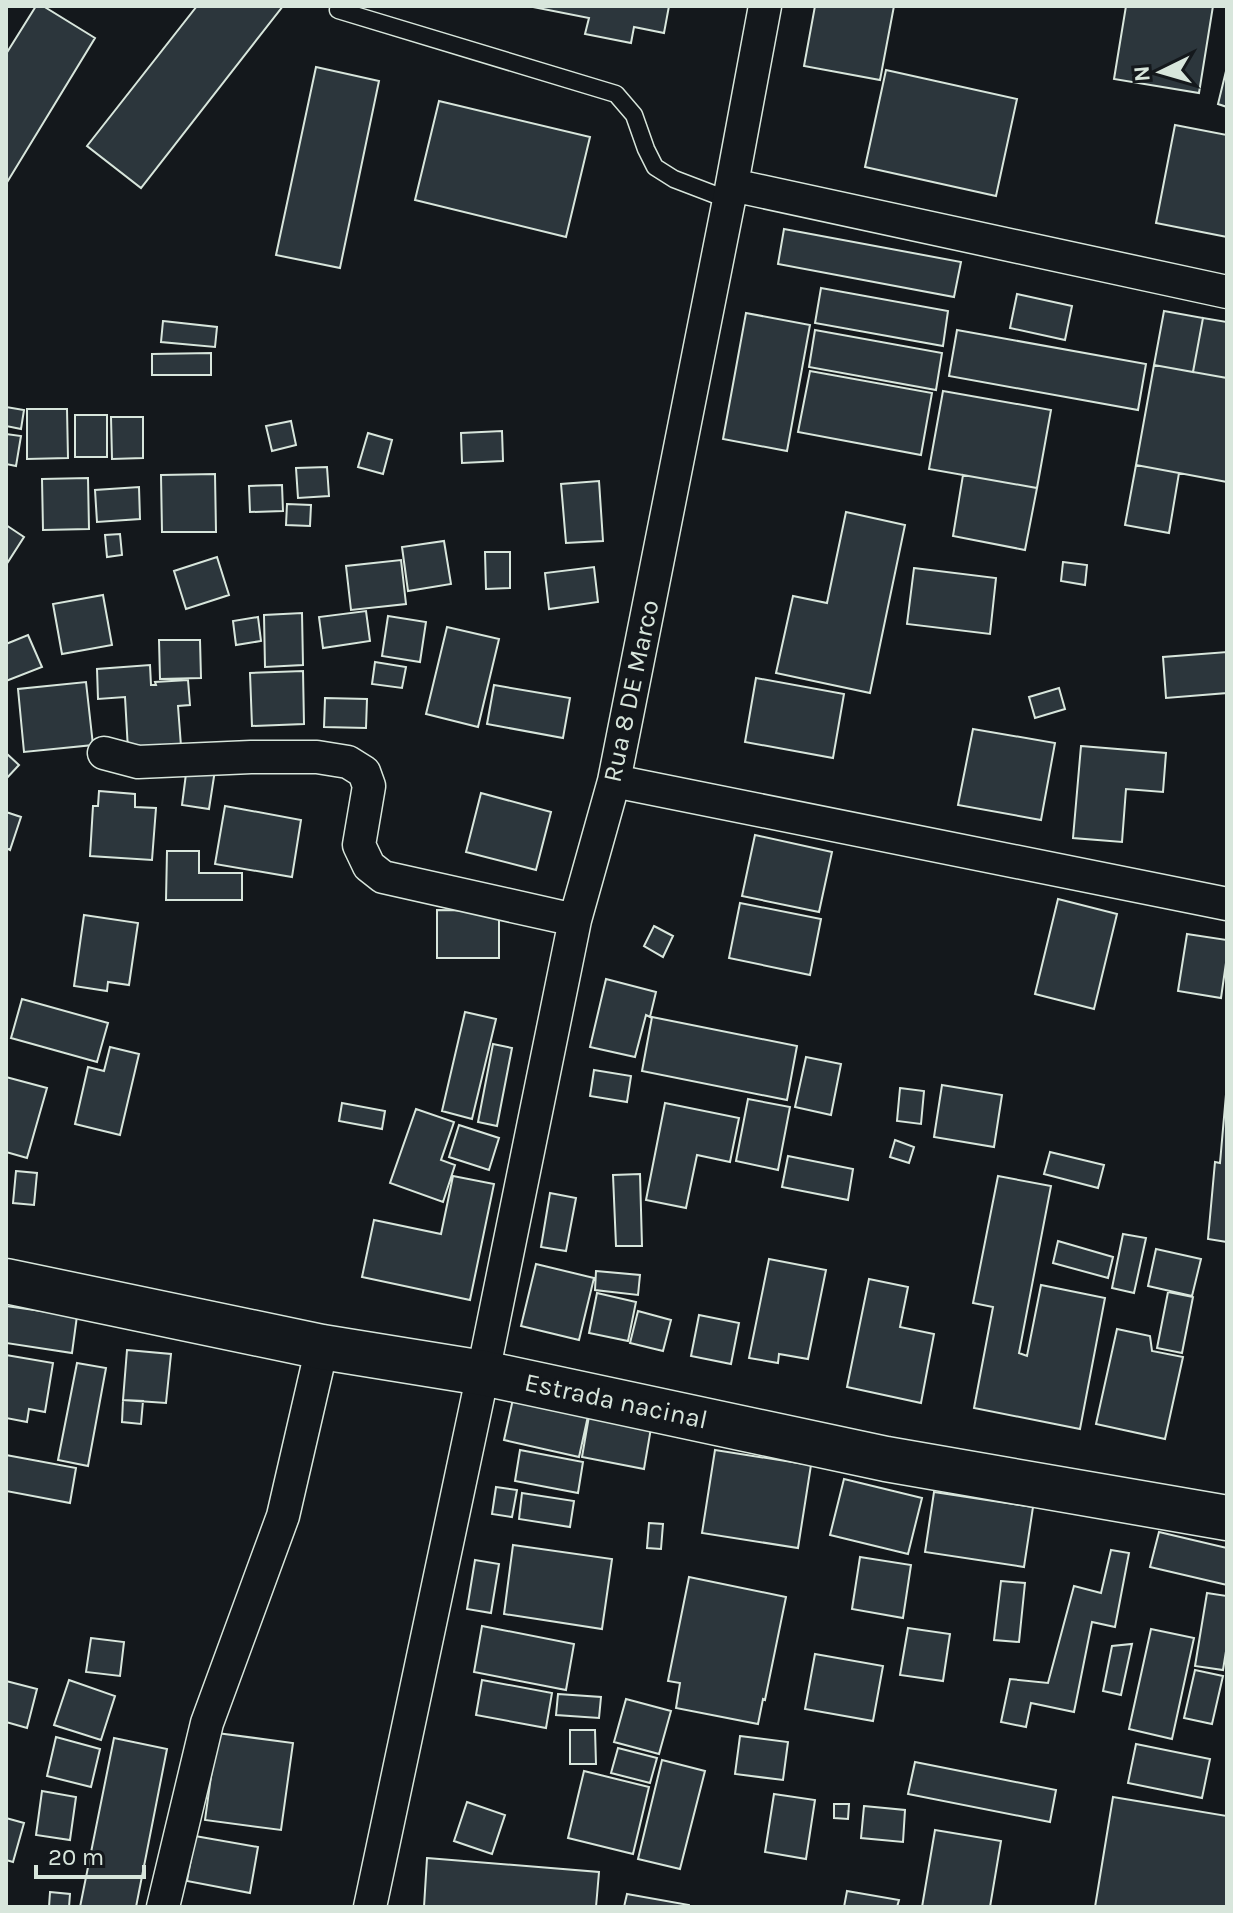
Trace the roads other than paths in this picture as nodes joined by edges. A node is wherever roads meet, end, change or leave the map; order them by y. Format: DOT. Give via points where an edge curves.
graph roads {
  1 [pos="765,6"];
  2 [pos="338,10"];
  3 [pos="731,193"];
  4 [pos="1227,292"];
  5 [pos="104,753"];
  6 [pos="614,781"];
  7 [pos="1227,904"];
  8 [pos="575,920"];
  9 [pos="6,1281"];
  10 [pos="322,1347"];
  11 [pos="483,1373"];
  12 [pos="1227,1518"];
  13 [pos="163,1907"];
  14 [pos="370,1907"];
  1 -- 3 [label="street, Rua 8 DE Marco"];
  2 -- 3 [label="lane" via="616,94 634,115 655,167 674,179"];
  3 -- 4 [label="street"];
  3 -- 6 [label="street, Rua 8 DE Marco"];
  5 -- 8 [label="street" via="138,762 317,757 348,762 364,772 369,786 359,845 369,866 383,877"];
  6 -- 7 [label="street"];
  6 -- 8 [label="street, Rua 8 DE Marco"];
  8 -- 11 [label="street, Rua 8 DE Marco"];
  9 -- 10 [label="highway, Estrada nacinal"];
  10 -- 11 [label="highway, Estrada nacinal"];
  10 -- 13 [label="street" via="283,1516 207,1723"];
  11 -- 12 [label="highway, Estrada nacinal" via="886,1459"];
  11 -- 14 [label="street, Rua 8 DE Marco"];
}
